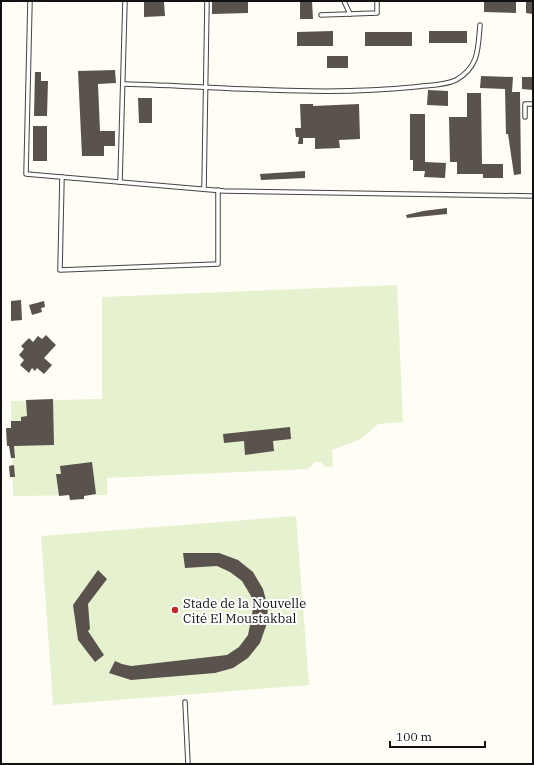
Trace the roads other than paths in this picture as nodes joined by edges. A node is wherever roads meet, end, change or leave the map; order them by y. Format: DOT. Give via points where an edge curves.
graph roads {
  1 [pos="30,1"];
  2 [pos="125,1"];
  3 [pos="207,1"];
  4 [pos="344,1"];
  5 [pos="377,1"];
  6 [pos="350,14"];
  7 [pos="321,15"];
  8 [pos="480,25"];
  9 [pos="123,84"];
  10 [pos="205,86"];
  11 [pos="533,104"];
  12 [pos="525,117"];
  13 [pos="62,177"];
  14 [pos="120,182"];
  15 [pos="204,189"];
  16 [pos="218,190"];
  17 [pos="533,196"];
  18 [pos="185,702"];
  19 [pos="188,764"];
  1 -- 13 [label="lane" via="26,174"];
  2 -- 9 [label="lane"];
  3 -- 10 [label="lane"];
  4 -- 6 [label="lane"];
  5 -- 6 [label="lane" via="377,12"];
  6 -- 7 [label="lane"];
  8 -- 10 [label="lane" via="476,59 464,75 454,81 376,91 304,91"];
  9 -- 10 [label="lane"];
  9 -- 14 [label="lane"];
  10 -- 15 [label="lane"];
  11 -- 12 [label="lane" via="525,104"];
  13 -- 14 [label="lane"];
  13 -- 16 [label="lane" via="60,270 218,264"];
  14 -- 15 [label="lane"];
  15 -- 16 [label="lane"];
  16 -- 17 [label="lane"];
  18 -- 19 [label="lane"];
}
